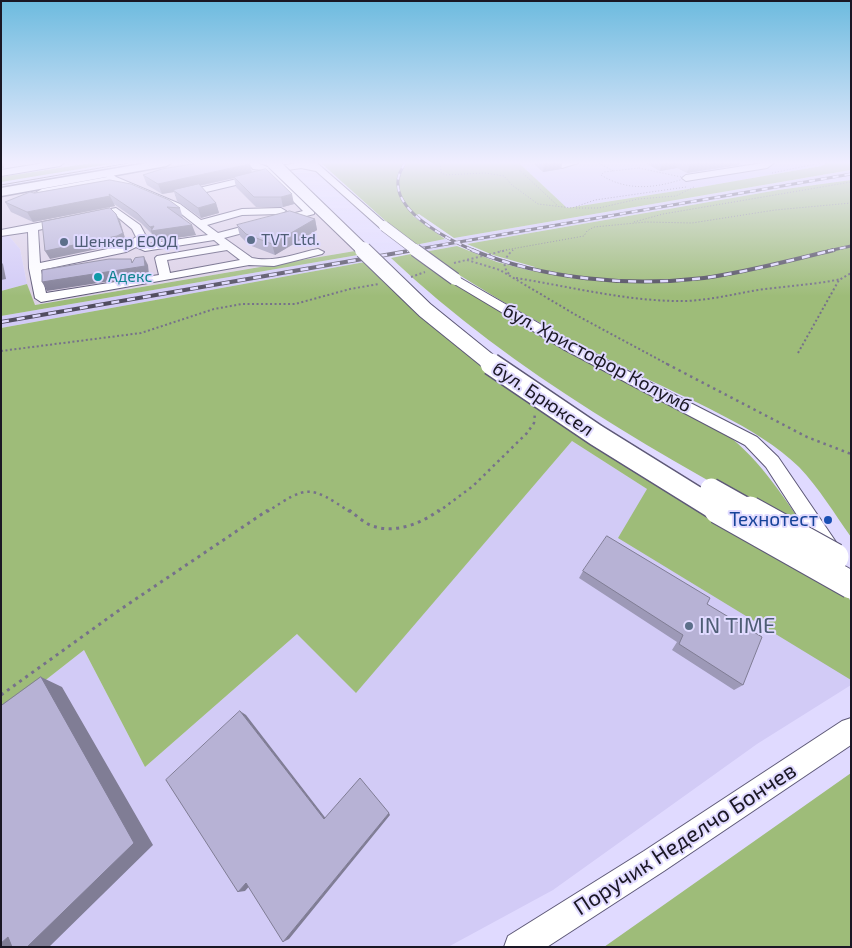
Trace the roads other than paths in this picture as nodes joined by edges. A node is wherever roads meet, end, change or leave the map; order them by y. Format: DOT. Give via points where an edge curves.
graph roads {
  1 [pos="178,207"];
  2 [pos="298,207"];
  3 [pos="305,207"];
  4 [pos="319,207"];
  5 [pos="319,207"];
  6 [pos="362,207"];
  7 [pos="198,224"];
  8 [pos="33,231"];
  9 [pos="4,236"];
  10 [pos="214,237"];
  11 [pos="135,242"];
  12 [pos="228,247"];
  13 [pos="318,252"];
  14 [pos="99,254"];
  15 [pos="243,258"];
  16 [pos="118,263"];
  17 [pos="161,265"];
  18 [pos="35,268"];
  19 [pos="851,565"];
  20 [pos="851,581"];
  21 [pos="851,585"];
  22 [pos="851,730"];
  23 [pos="519,947"];
  1 -- 7 [label="street"];
  2 -- 7 [label="street" via="276,212 239,209"];
  3 -- 10 [label="street" via="310,212"];
  4 -- 19 [label="main road, бул. Брюксел, bridge" via="459,325 568,403 724,497"];
  5 -- 21 [label="main road, бул. Брюксел, bridge" via="383,273 447,330 501,372 715,510"];
  6 -- 20 [label="street, бул. Христофор Колумб, bridge" via="456,279 568,346 751,441 772,462"];
  7 -- 10 [label="street"];
  8 -- 9 [label="street"];
  8 -- 11 [label="street" via="116,211 136,227 142,238"];
  8 -- 18 [label="street"];
  10 -- 11 [label="street" via="145,248"];
  10 -- 12 [label="street"];
  11 -- 14 [label="street" via="126,249"];
  12 -- 15 [label="street"];
  12 -- 17 [label="street"];
  13 -- 15 [label="street" via="255,264"];
  14 -- 16 [label="street" via="108,262"];
  14 -- 18 [label="street"];
  15 -- 17 [label="street" via="242,264"];
  17 -- 18 [label="street" via="41,298"];
  22 -- 23 [label="street, Поручик Неделчо Бончев"];
}
